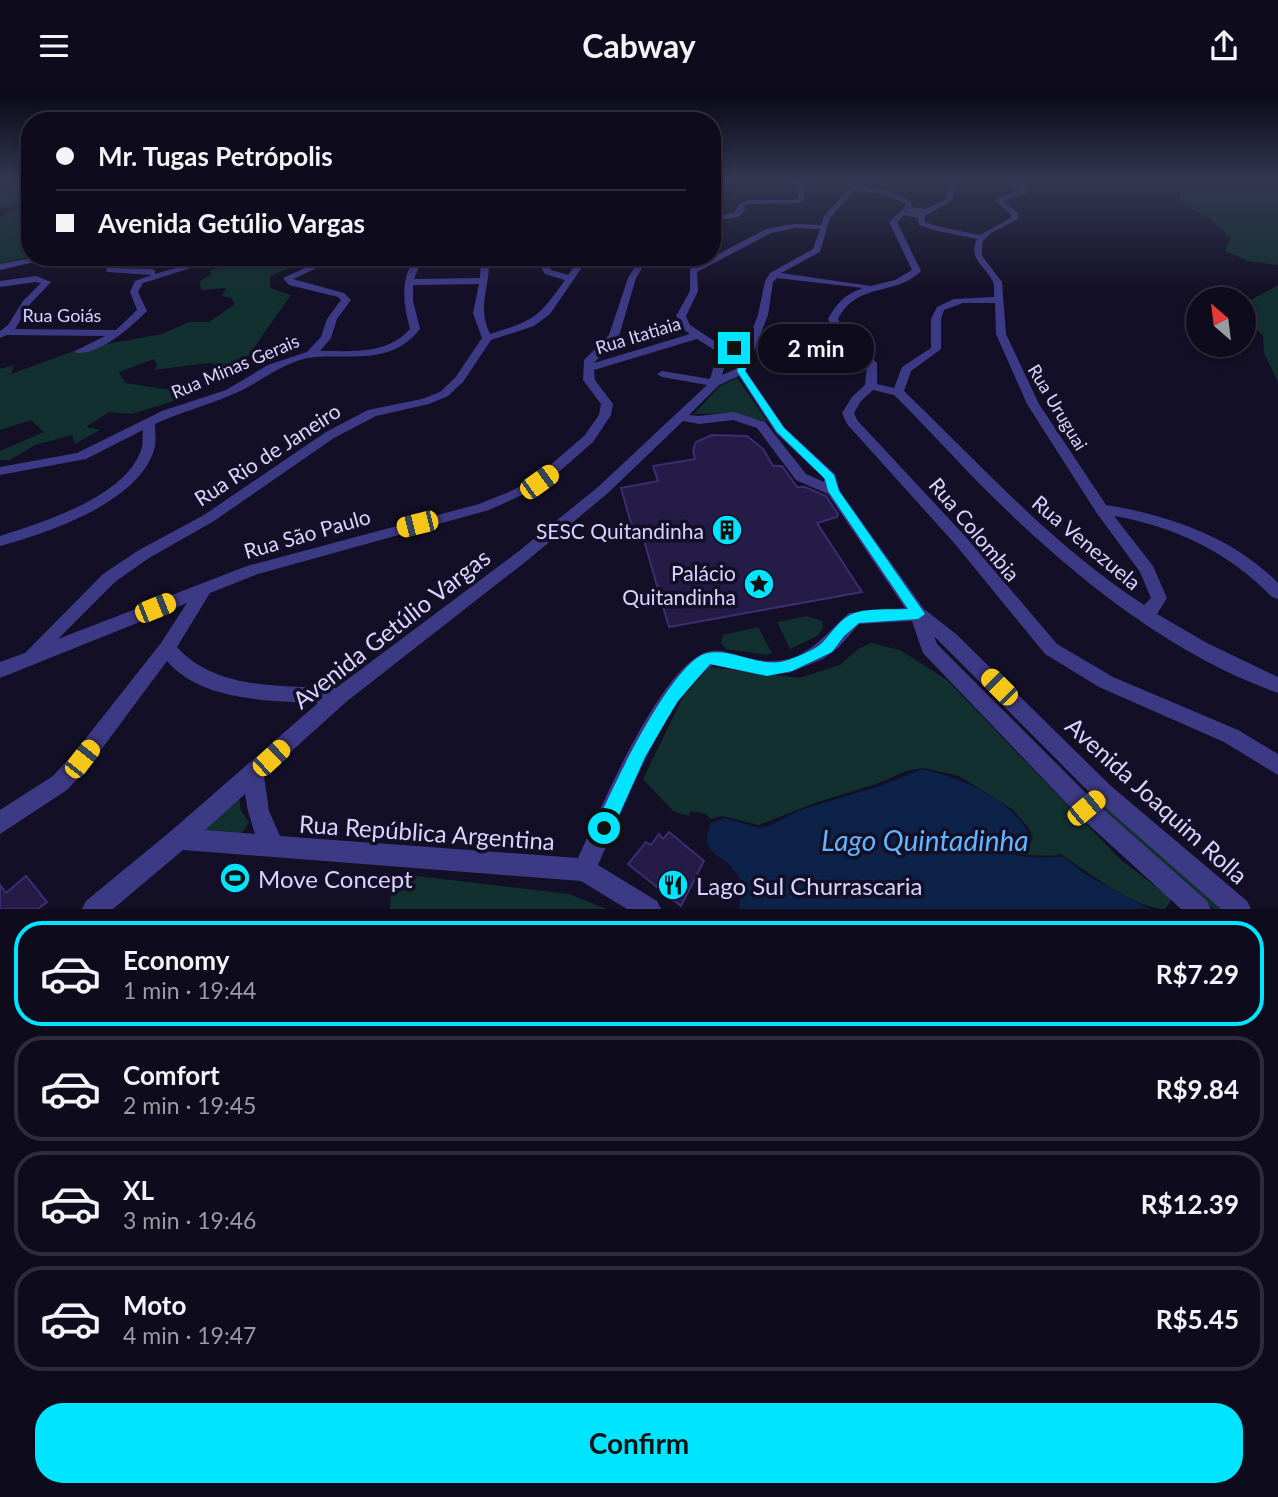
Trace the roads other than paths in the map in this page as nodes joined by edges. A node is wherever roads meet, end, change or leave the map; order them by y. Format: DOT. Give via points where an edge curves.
graph roads {
  1 [pos="830,217"];
  2 [pos="897,217"];
  3 [pos="923,217"];
  4 [pos="1014,217"];
  5 [pos="822,227"];
  6 [pos="981,237"];
  7 [pos="721,256"];
  8 [pos="21,263"];
  9 [pos="112,266"];
  10 [pos="190,266"];
  11 [pos="316,266"];
  12 [pos="415,266"];
  13 [pos="487,266"];
  14 [pos="544,266"];
  15 [pos="578,266"];
  16 [pos="639,266"];
  17 [pos="700,266"];
  18 [pos="0,267"];
  19 [pos="172,271"];
  20 [pos="773,275"];
  21 [pos="569,278"];
  22 [pos="482,281"];
  23 [pos="408,282"];
  24 [pos="0,284"];
  25 [pos="867,286"];
  26 [pos="998,300"];
  27 [pos="119,333"];
  28 [pos="3,334"];
  29 [pos="698,335"];
  30 [pos="487,338"];
  31 [pos="749,349"];
  32 [pos="80,351"];
  33 [pos="723,351"];
  34 [pos="311,354"];
  35 [pos="588,368"];
  36 [pos="741,371"];
  37 [pos="662,374"];
  38 [pos="715,383"];
  39 [pos="870,386"];
  40 [pos="898,392"];
  41 [pos="682,417"];
  42 [pos="149,422"];
  43 [pos="775,431"];
  44 [pos="802,451"];
  45 [pos="786,455"];
  46 [pos="0,471"];
  47 [pos="834,491"];
  48 [pos="1101,509"];
  49 [pos="0,541"];
  50 [pos="206,587"];
  51 [pos="1278,593"];
  52 [pos="918,614"];
  53 [pos="1143,615"];
  54 [pos="167,648"];
  55 [pos="27,659"];
  56 [pos="0,670"];
  57 [pos="0,676"];
  58 [pos="1278,685"];
  59 [pos="999,687"];
  60 [pos="339,696"];
  61 [pos="978,700"];
  62 [pos="1278,765"];
  63 [pos="254,773"];
  64 [pos="1104,793"];
  65 [pos="1086,808"];
  66 [pos="0,823"];
  67 [pos="179,839"];
  68 [pos="274,848"];
  69 [pos="584,870"];
  70 [pos="93,909"];
  71 [pos="649,909"];
  72 [pos="1199,909"];
  73 [pos="1239,909"];
  1 -- 5 [label="street"];
  2 -- 25 [label="street" via="893,226 917,271 901,281"];
  3 -- 6 [label="street" via="922,223 934,228"];
  4 -- 6 [label="street"];
  5 -- 7 [label="street" via="774,229"];
  5 -- 20 [label="street" via="814,252"];
  6 -- 26 [label="street, Rua Uruguai" via="978,256 996,277"];
  8 -- 18 [label="street"];
  9 -- 19 [label="street" via="110,270"];
  10 -- 19 [label="street"];
  11 -- 34 [label="street, Rua Minas Gerais" via="287,278 345,300 326,338"];
  12 -- 23 [label="street"];
  13 -- 22 [label="street"];
  14 -- 21 [label="street" via="548,272"];
  15 -- 21 [label="street"];
  16 -- 35 [label="street" via="614,336 592,354"];
  17 -- 29 [label="street" via="692,275 694,291 681,316 686,327"];
  19 -- 27 [label="street, Rua Goiás" via="135,285 142,311"];
  20 -- 25 [label="street"];
  20 -- 31 [label="street"];
  21 -- 30 [label="street" via="541,319"];
  22 -- 23 [label="street"];
  22 -- 30 [label="street" via="476,313"];
  23 -- 34 [label="street" via="415,328 405,342 375,352"];
  24 -- 28 [label="street" via="47,282"];
  25 -- 39 [label="street" via="838,308 833,319 840,333 872,363"];
  26 -- 40 [label="street" via="957,302 938,310 936,349 906,369"];
  26 -- 48 [label="street, Rua Uruguai" via="1000,334 1010,359 1037,412"];
  27 -- 28 [label="street, Rua Goiás"];
  27 -- 32 [label="street, Rua Goiás"];
  29 -- 33 [label="street"];
  29 -- 35 [label="street, Rua Itatiaia"];
  30 -- 55 [label="street, Rua Rio de Janeiro" via="444,394 372,413 330,435 209,518 109,578"];
  31 -- 33 [label="street"];
  31 -- 36 [label="street"];
  33 -- 38 [label="street"];
  34 -- 42 [label="street, Rua Minas Gerais"];
  35 -- 50 [label="street, Rua São Paulo" via="589,380 607,404 605,415 589,439 539,482 484,507 279,562"];
  36 -- 38 [label="street, Avenida Getúlio Vargas"];
  36 -- 43 [label="street, Avenida Joaquim Rolla"];
  37 -- 38 [label="street"];
  38 -- 41 [label="street, Avenida Getúlio Vargas"];
  39 -- 40 [label="street"];
  39 -- 62 [label="street, Rua Colombia" via="850,406 851,421 960,540 1040,639 1093,676 1231,736"];
  40 -- 53 [label="street, Rua Venezuela" via="1000,496"];
  41 -- 43 [label="street, Avenida Joaquim Rolla" via="734,417"];
  41 -- 60 [label="street, Avenida Getúlio Vargas" via="524,555"];
  42 -- 46 [label="street, Rua Minas Gerais" via="81,456"];
  42 -- 49 [label="street" via="144,459 110,494 64,519"];
  43 -- 44 [label="street, Avenida Joaquim Rolla"];
  43 -- 45 [label="street, Avenida Joaquim Rolla"];
  44 -- 45 [label="street"];
  44 -- 47 [label="street, Avenida Joaquim Rolla" via="825,471"];
  45 -- 47 [label="street, Avenida Joaquim Rolla" via="801,477"];
  47 -- 52 [label="street, Avenida Joaquim Rolla"];
  48 -- 51 [label="street" via="1154,519 1186,533 1253,568"];
  48 -- 53 [label="street, Rua Uruguai" via="1155,587 1159,598"];
  50 -- 54 [label="street"];
  50 -- 55 [label="street, Rua São Paulo"];
  52 -- 59 [label="street, Avenida Joaquim Rolla"];
  52 -- 61 [label="street, Avenida Joaquim Rolla" via="929,648"];
  52 -- 69 [label="street" via="855,618 827,648 792,665 767,670 706,659 672,697 639,752"];
  53 -- 58 [label="street, Rua Venezuela" via="1209,655"];
  54 -- 60 [label="street" via="188,670 209,680 286,694"];
  54 -- 66 [label="street" via="60,783"];
  55 -- 56 [label="street"];
  55 -- 57 [label="street, Rua Rio de Janeiro"];
  59 -- 61 [label="street"];
  59 -- 64 [label="street, Avenida Joaquim Rolla"];
  60 -- 63 [label="street, Avenida Getúlio Vargas"];
  61 -- 65 [label="street, Avenida Joaquim Rolla"];
  63 -- 67 [label="street, Avenida Getúlio Vargas"];
  63 -- 68 [label="street, Rua República Argentina" via="256,809"];
  64 -- 65 [label="street"];
  64 -- 73 [label="street, Avenida Joaquim Rolla"];
  65 -- 72 [label="street, Avenida Joaquim Rolla"];
  67 -- 68 [label="street, Rua República Argentina"];
  67 -- 70 [label="street, Avenida Getúlio Vargas"];
  68 -- 69 [label="street, Rua República Argentina"];
  69 -- 71 [label="street, Rua República Argentina"];
}
